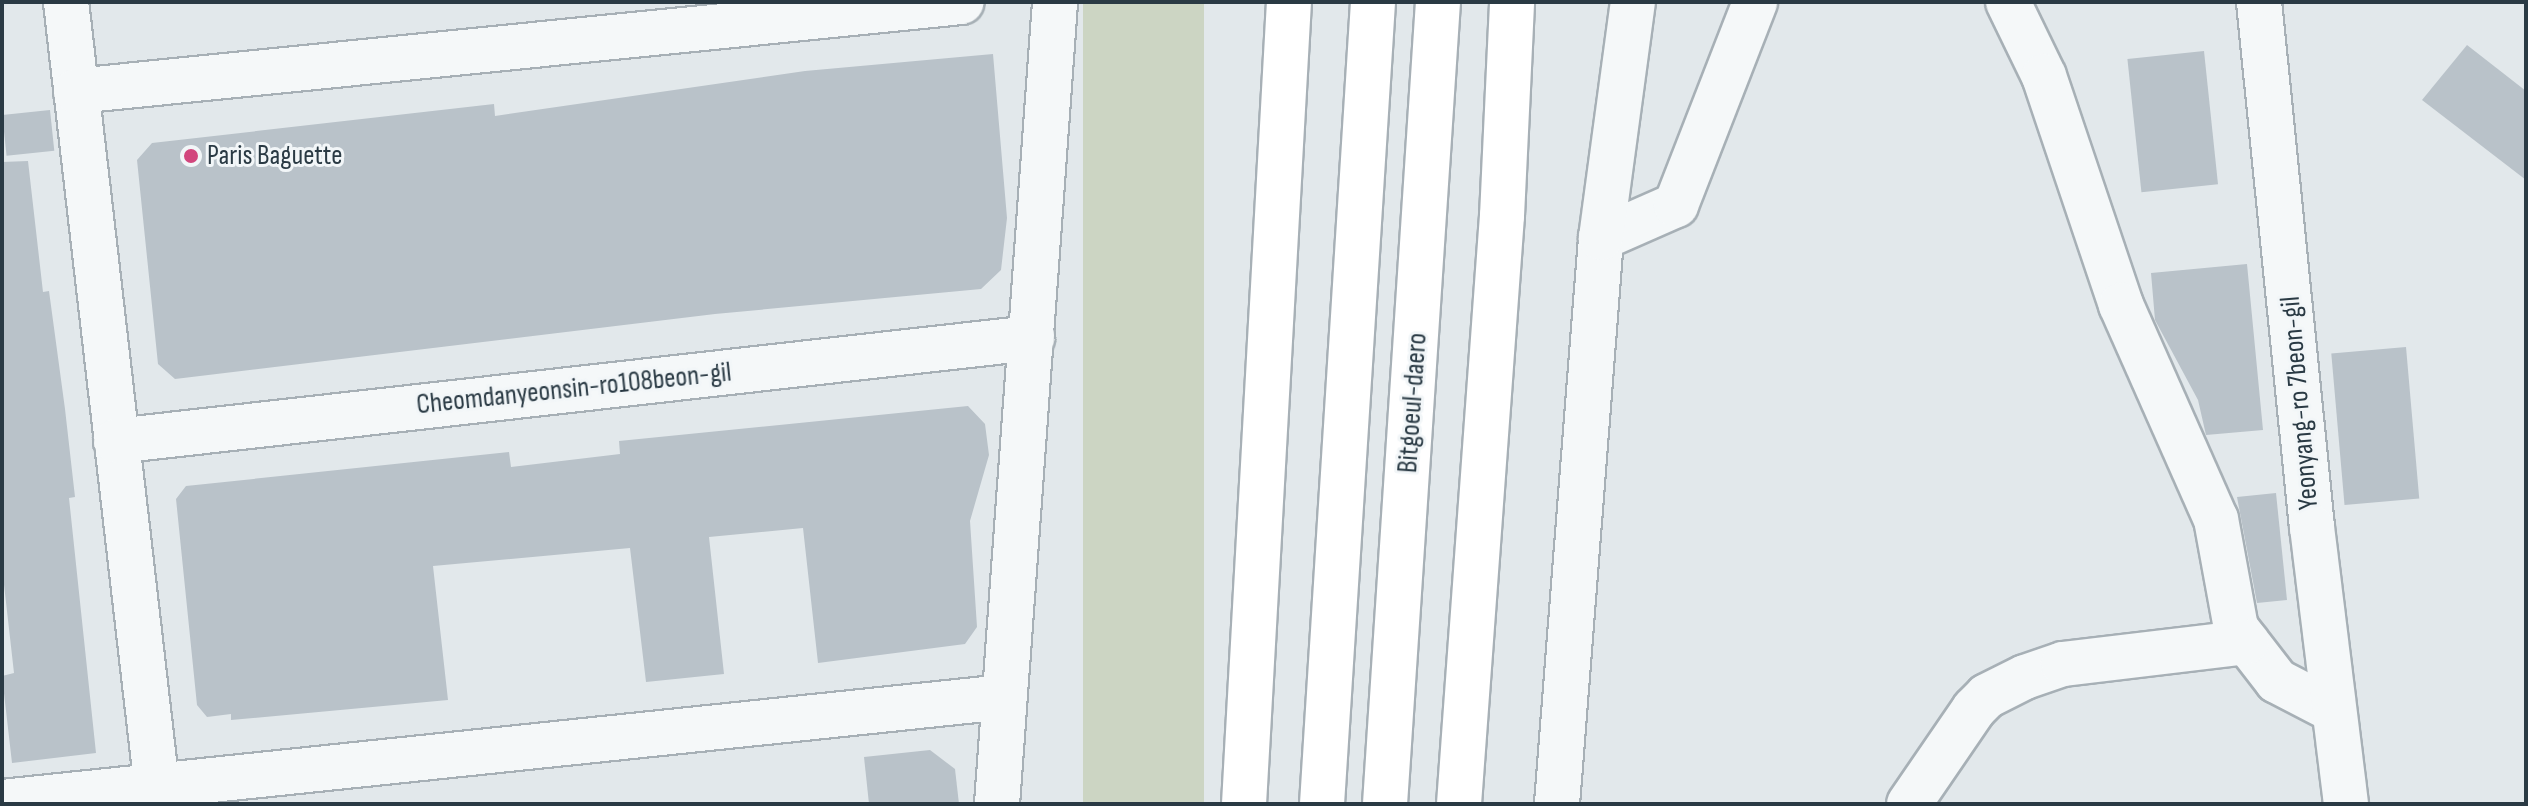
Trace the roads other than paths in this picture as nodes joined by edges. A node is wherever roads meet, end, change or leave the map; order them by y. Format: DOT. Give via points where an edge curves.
graph roads {
  1 [pos="66,2"];
  2 [pos="962,2"];
  3 [pos="1055,2"];
  4 [pos="1289,2"];
  5 [pos="1373,2"];
  6 [pos="1438,2"];
  7 [pos="1512,2"];
  8 [pos="1633,2"];
  9 [pos="1755,2"];
  10 [pos="2008,2"];
  11 [pos="2259,2"];
  12 [pos="76,91"];
  13 [pos="1601,238"];
  14 [pos="1032,338"];
  15 [pos="116,441"];
  16 [pos="2247,642"];
  17 [pos="1004,697"];
  18 [pos="2333,710"];
  19 [pos="158,796"];
  20 [pos="2,802"];
  21 [pos="997,804"];
  22 [pos="1244,804"];
  23 [pos="1322,804"];
  24 [pos="1385,804"];
  25 [pos="1459,804"];
  26 [pos="1557,804"];
  27 [pos="1909,804"];
  28 [pos="2346,804"];
  1 -- 12 [label="street"];
  2 -- 12 [label="street"];
  3 -- 14 [label="street"];
  4 -- 22 [label="main road"];
  5 -- 23 [label="main road"];
  6 -- 24 [label="main road, Bitgoeul-daero"];
  7 -- 25 [label="main road" via="1501,232"];
  8 -- 13 [label="street"];
  9 -- 13 [label="street" via="1676,205"];
  10 -- 16 [label="street" via="2044,76 2121,305 2216,519 2236,628"];
  11 -- 18 [label="street, Yeonyang-ro 7beon-gil"];
  12 -- 15 [label="street"];
  13 -- 26 [label="street"];
  14 -- 15 [label="street, Cheomdanyeonsin-ro108beon-gil"];
  14 -- 17 [label="street"];
  15 -- 19 [label="street"];
  16 -- 18 [label="street" via="2277,681"];
  16 -- 27 [label="street" via="2063,664 2025,677 1980,702 1947,742"];
  17 -- 19 [label="street"];
  17 -- 21 [label="street"];
  18 -- 28 [label="street, Yeonyang-ro 7beon-gil"];
  19 -- 20 [label="street"];
}
